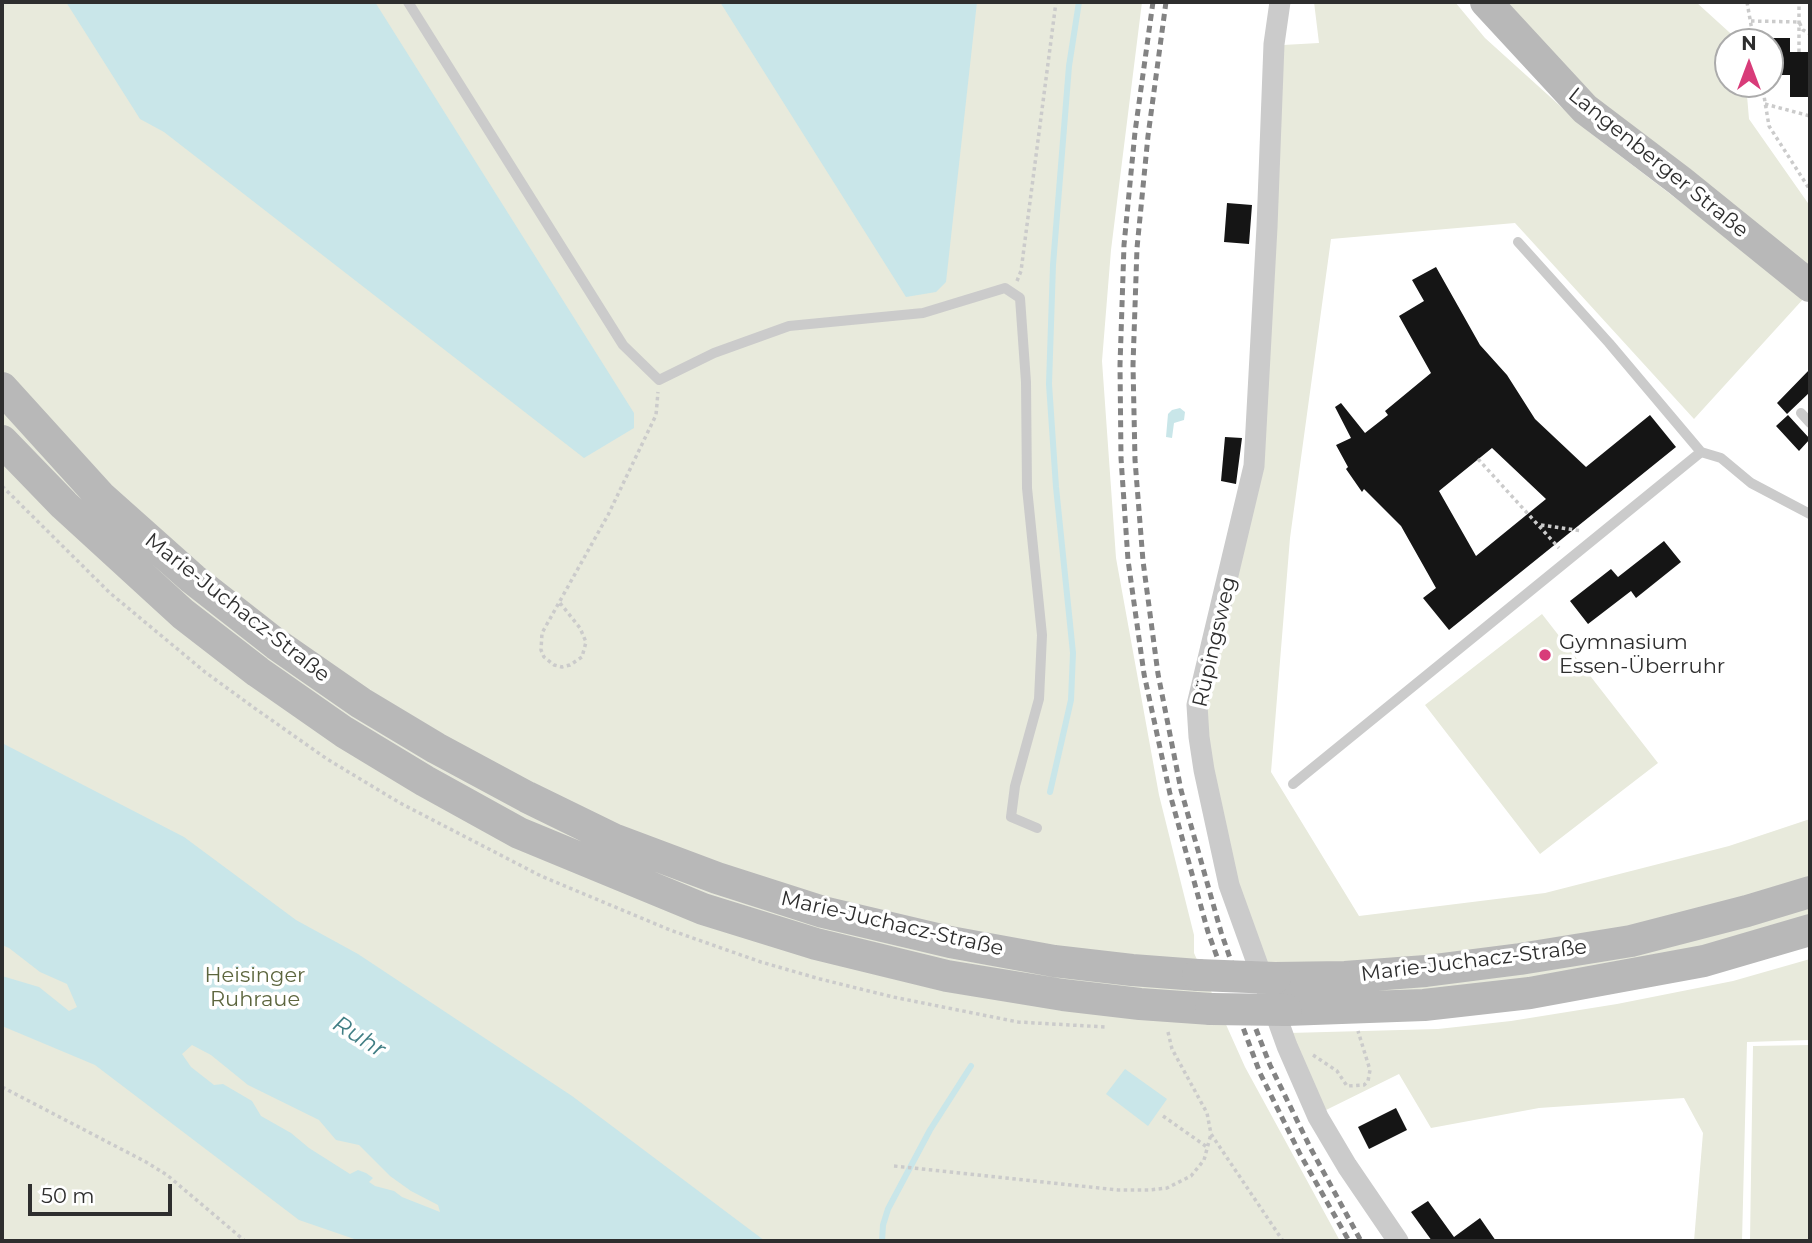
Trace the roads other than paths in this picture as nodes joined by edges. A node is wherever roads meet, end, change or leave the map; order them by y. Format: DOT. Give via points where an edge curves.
graph roads {
  1 [pos="408,2"];
  2 [pos="1280,2"];
  3 [pos="1486,2"];
  4 [pos="1518,242"];
  5 [pos="1810,286"];
  6 [pos="2,388"];
  7 [pos="1801,412"];
  8 [pos="1810,423"];
  9 [pos="2,441"];
  10 [pos="1701,452"];
  11 [pos="1810,514"];
  12 [pos="1293,784"];
  13 [pos="1037,828"];
  14 [pos="1810,892"];
  15 [pos="1810,930"];
  16 [pos="1398,1241"];
  1 -- 13 [label="lane" via="623,345 659,380 714,353 789,326 923,313 1005,288 1020,298 1027,488 1042,635 1040,699 1015,786 1011,817"];
  2 -- 16 [label="street, Rüpingsweg" via="1274,44 1254,466 1197,705 1203,770 1229,885 1287,1046 1318,1117"];
  3 -- 5 [label="main road, Langenberger Straße" via="1585,109"];
  4 -- 10 [label="lane"];
  6 -- 14 [label="main road, Marie-Juchacz-Straße, bridge" via="101,497 194,579 275,644 360,703 527,797 613,839 823,912 1054,961 1198,975 1345,977 1520,959 1632,940"];
  7 -- 8 [label="lane"];
  9 -- 15 [label="main road, Marie-Juchacz-Straße, bridge" via="183,614 356,739 519,833 703,909 816,944 947,976 1063,995 1211,1009 1286,1010 1424,1005 1530,993 1704,961"];
  10 -- 11 [label="lane" via="1721,458 1751,483"];
  10 -- 12 [label="lane"];
}
